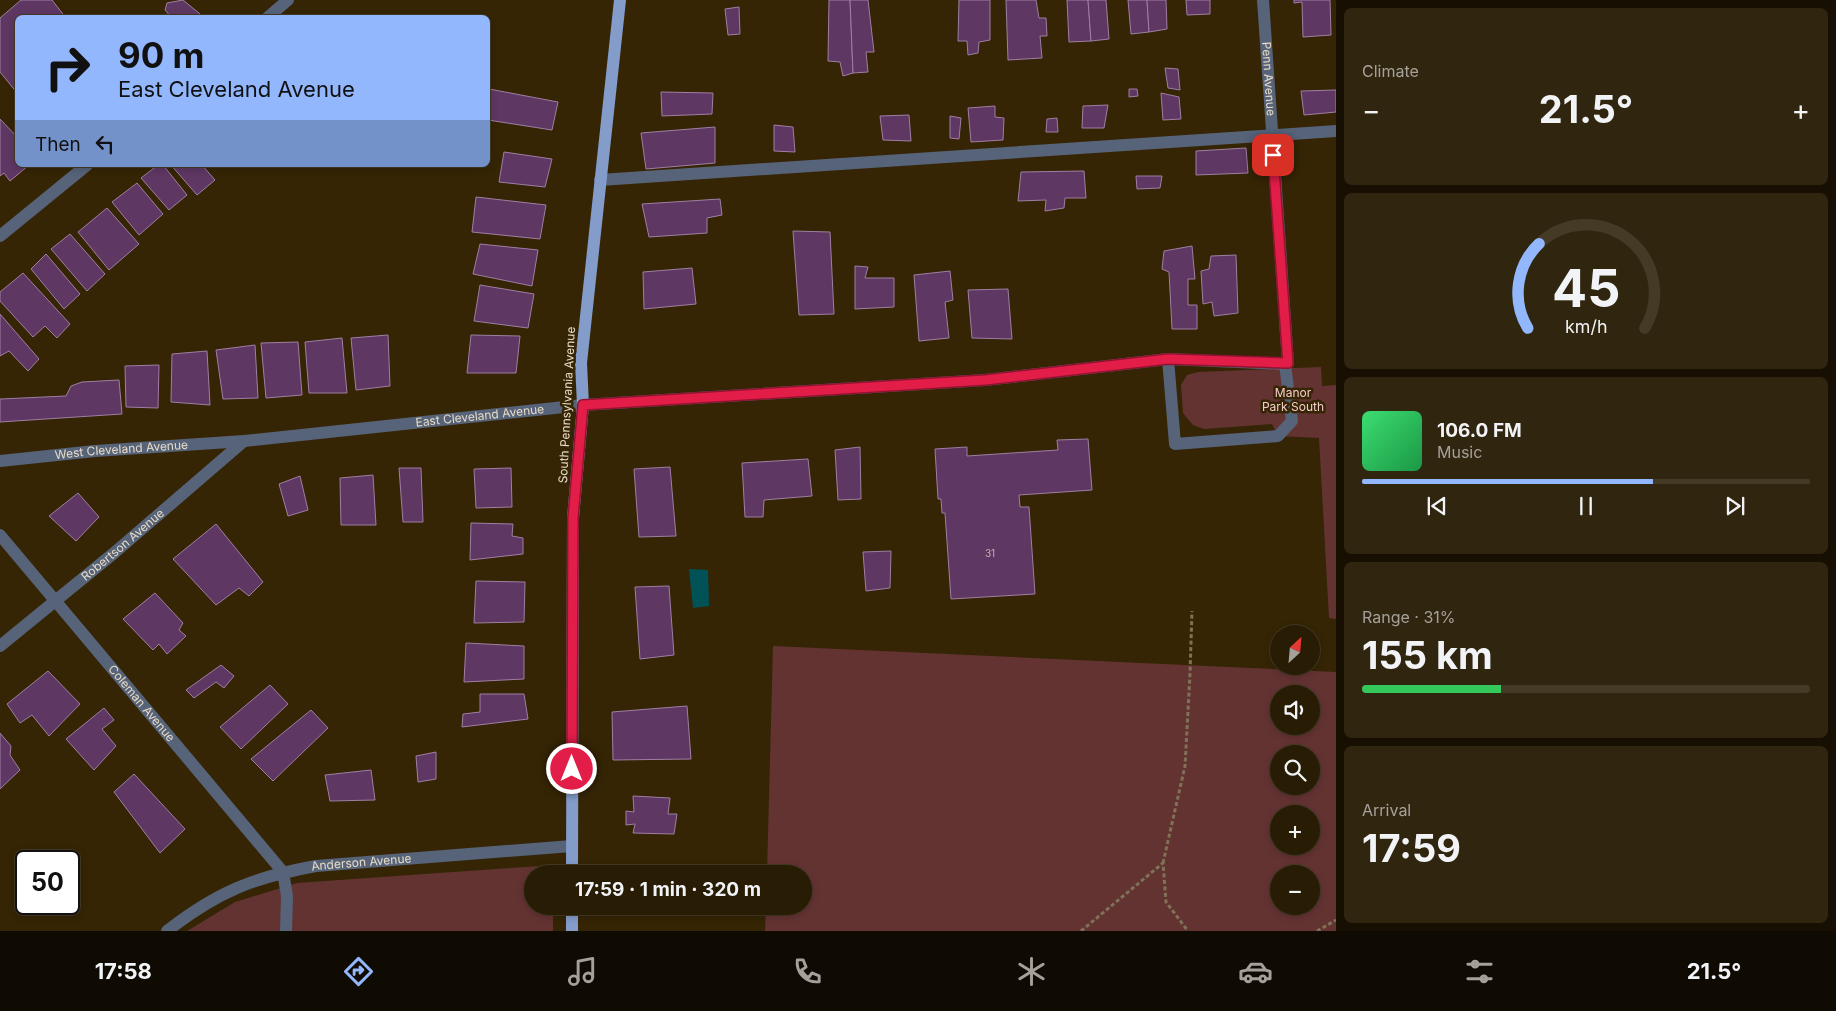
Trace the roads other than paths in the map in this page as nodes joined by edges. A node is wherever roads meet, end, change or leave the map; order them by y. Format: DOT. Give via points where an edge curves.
graph roads {
  1 [pos="288,0"];
  2 [pos="620,0"];
  3 [pos="1263,0"];
  4 [pos="270,15"];
  5 [pos="1336,132"];
  6 [pos="1272,136"];
  7 [pos="85,167"];
  8 [pos="600,180"];
  9 [pos="0,236"];
  10 [pos="1168,359"];
  11 [pos="1285,364"];
  12 [pos="583,405"];
  13 [pos="244,441"];
  14 [pos="0,461"];
  15 [pos="0,535"];
  16 [pos="55,601"];
  17 [pos="0,646"];
  18 [pos="572,846"];
  19 [pos="572,865"];
  20 [pos="284,872"];
  21 [pos="572,915"];
  22 [pos="167,931"];
  23 [pos="286,931"];
  24 [pos="572,931"];
  1 -- 4 [label="street"];
  2 -- 8 [label="main road, South Pennsylvania Avenue"];
  3 -- 6 [label="street, Penn Avenue"];
  5 -- 6 [label="street"];
  6 -- 8 [label="street"];
  6 -- 11 [label="street, Penn Avenue" via="1288,363"];
  7 -- 9 [label="street"];
  8 -- 12 [label="main road, South Pennsylvania Avenue" via="581,363"];
  10 -- 11 [label="street, East Cleveland Avenue"];
  10 -- 11 [label="street, Penn Avenue" via="1175,444 1278,436 1292,421"];
  10 -- 12 [label="street, East Cleveland Avenue" via="985,380"];
  12 -- 13 [label="street, East Cleveland Avenue"];
  12 -- 18 [label="main road, South Pennsylvania Avenue" via="573,518"];
  13 -- 14 [label="street, West Cleveland Avenue"];
  13 -- 16 [label="street, Robertson Avenue"];
  15 -- 16 [label="street, Coleman Avenue"];
  16 -- 17 [label="street, Robertson Avenue"];
  16 -- 20 [label="street, Coleman Avenue"];
  18 -- 19 [label="main road, South Pennsylvania Avenue"];
  18 -- 20 [label="street, Anderson Avenue" via="316,866"];
  20 -- 22 [label="street, Anderson Avenue" via="225,892 192,911"];
  20 -- 23 [label="street"];
  21 -- 24 [label="main road"];
}
